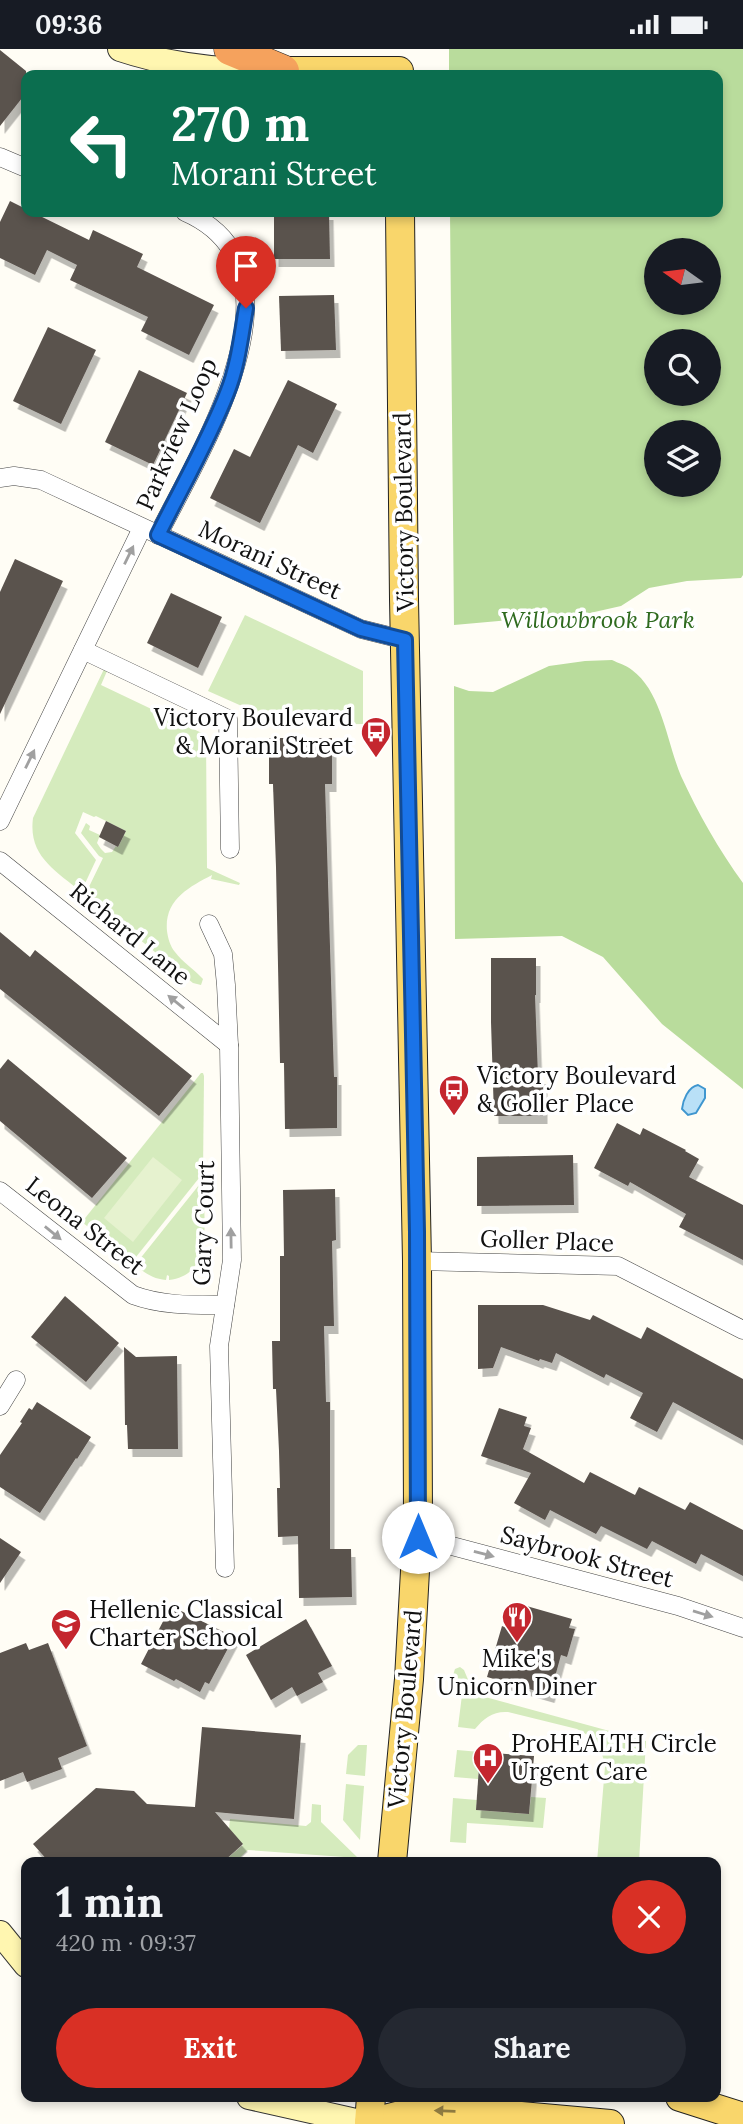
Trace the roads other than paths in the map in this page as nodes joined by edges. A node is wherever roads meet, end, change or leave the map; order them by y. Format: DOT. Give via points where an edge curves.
graph roads {
  1 [pos="120,49"];
  2 [pos="230,49"];
  3 [pos="398,65"];
  4 [pos="256,70"];
  5 [pos="281,70"];
  6 [pos="302,70"];
  7 [pos="0,157"];
  8 [pos="21,166"];
  9 [pos="198,217"];
  10 [pos="400,217"];
  11 [pos="0,478"];
  12 [pos="150,531"];
  13 [pos="405,640"];
  14 [pos="83,650"];
  15 [pos="0,821"];
  16 [pos="230,849"];
  17 [pos="0,862"];
  18 [pos="209,924"];
  19 [pos="229,1045"];
  20 [pos="0,1191"];
  21 [pos="417,1261"];
  22 [pos="225,1305"];
  23 [pos="743,1330"];
  24 [pos="16,1380"];
  25 [pos="0,1406"];
  26 [pos="418,1537"];
  27 [pos="225,1568"];
  28 [pos="743,1628"];
  29 [pos="393,1857"];
  30 [pos="0,1933"];
  31 [pos="21,1959"];
  32 [pos="279,2102"];
  33 [pos="696,2102"];
  34 [pos="370,2117"];
  35 [pos="743,2117"];
  36 [pos="610,2124"];
  1 -- 4 [label="main road" via="180,64"];
  2 -- 5 [label="highway"];
  3 -- 6 [label="main road"];
  7 -- 8 [label="street"];
  9 -- 12 [label="street, Parkview Loop" via="232,249 246,286 246,308 228,392 206,439"];
  10 -- 13 [label="main road, Victory Boulevard"];
  11 -- 12 [label="street, Morani Street" via="41,480"];
  12 -- 13 [label="street, Morani Street" via="361,629"];
  14 -- 12 [label="street, one-way"];
  13 -- 21 [label="main road, Victory Boulevard"];
  15 -- 14 [label="street, one-way"];
  14 -- 16 [label="street" via="228,719"];
  19 -- 17 [label="street, Richard Lane, one-way"];
  18 -- 19 [label="street, Gary Court" via="223,954"];
  22 -- 19 [label="street, Gary Court, one-way" via="232,1260"];
  20 -- 22 [label="street, Leona Street, one-way" via="133,1296 178,1305"];
  21 -- 23 [label="street, Goller Place" via="618,1266"];
  21 -- 26 [label="main road, Victory Boulevard"];
  22 -- 27 [label="street, Gary Court" via="219,1346"];
  24 -- 25 [label="street"];
  26 -- 28 [label="street, Saybrook Street, one-way"];
  26 -- 29 [label="main road, Victory Boulevard"];
  30 -- 31 [label="main road"];
  32 -- 34 [label="main road"];
  33 -- 35 [label="main road"];
  36 -- 34 [label="main road, one-way" via="420,2110"];
}
